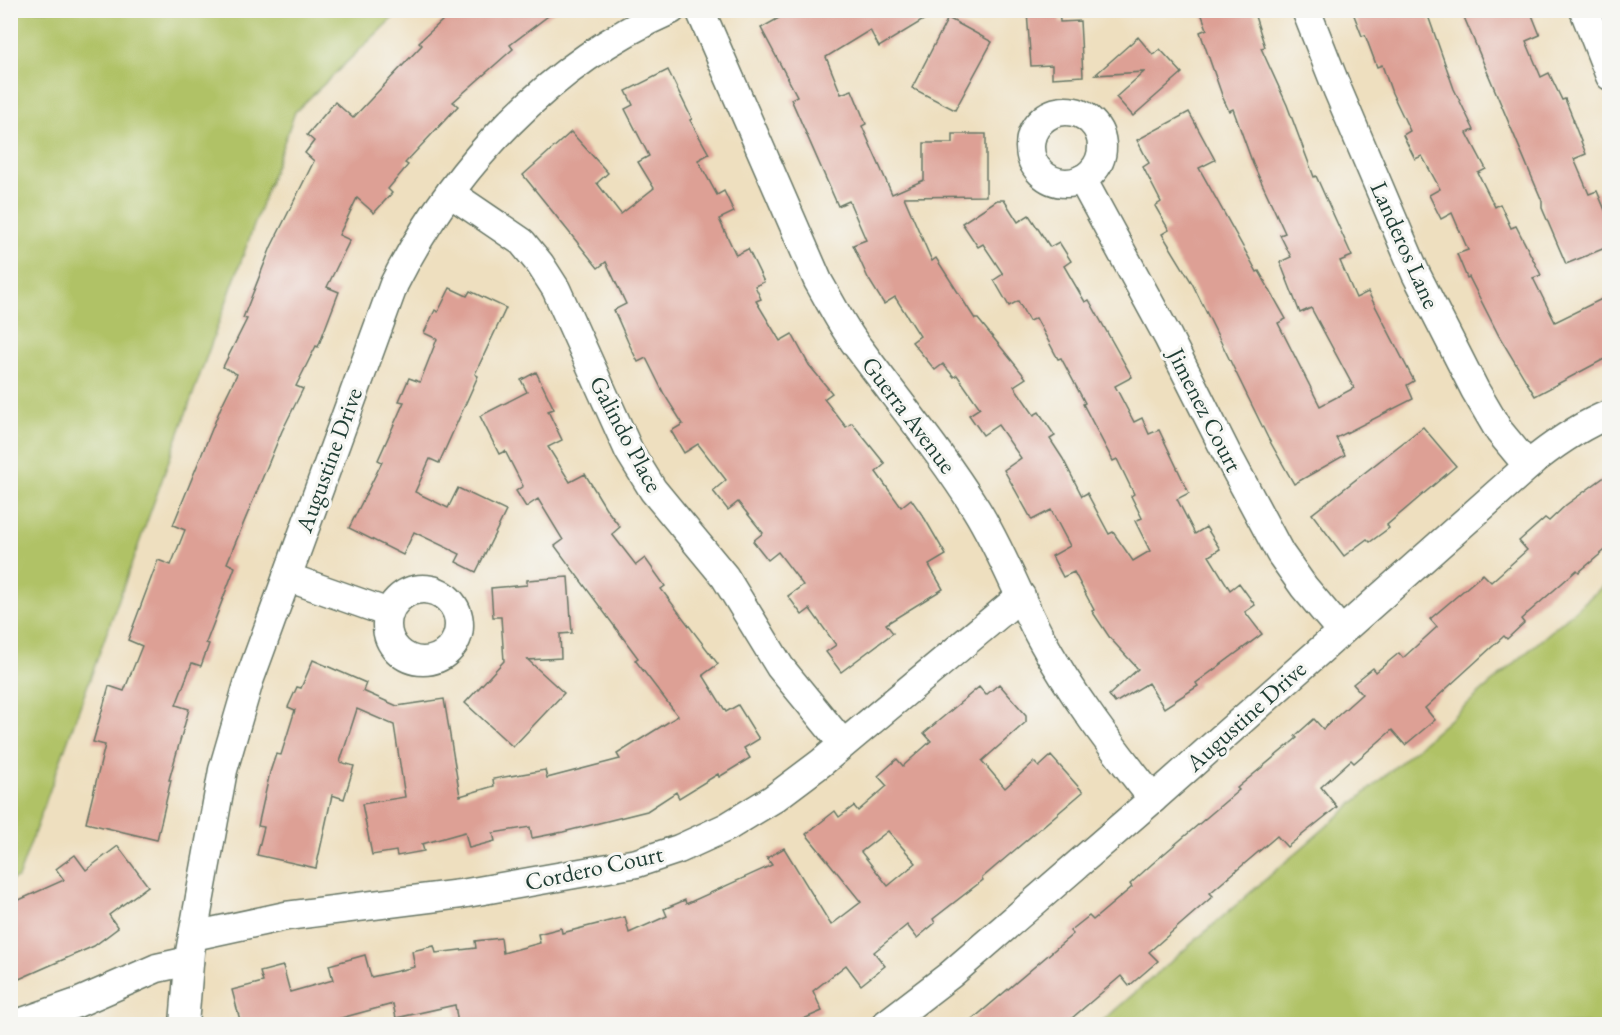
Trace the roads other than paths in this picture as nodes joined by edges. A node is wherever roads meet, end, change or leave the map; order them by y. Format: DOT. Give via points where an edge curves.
graph roads {
  1 [pos="671,10"];
  2 [pos="700,10"];
  3 [pos="1306,10"];
  4 [pos="1584,10"];
  5 [pos="1610,76"];
  6 [pos="1082,179"];
  7 [pos="450,193"];
  8 [pos="1610,414"];
  9 [pos="1528,465"];
  10 [pos="287,577"];
  11 [pos="1022,596"];
  12 [pos="389,613"];
  13 [pos="1341,632"];
  14 [pos="843,744"];
  15 [pos="1153,799"];
  16 [pos="191,949"];
  17 [pos="17,1024"];
  18 [pos="184,1024"];
  19 [pos="886,1024"];
  1 -- 7 [label="street, Augustine Drive" via="600,50 547,87 470,165"];
  2 -- 11 [label="street, Guerra Avenue" via="818,281 860,350 954,473 981,515"];
  3 -- 9 [label="street, Landeros Lane" via="1416,274 1499,431"];
  4 -- 5 [label="street"];
  6 -- 13 [label="street, Jimenez Court" via="1280,553"];
  7 -- 10 [label="street, Augustine Drive" via="411,250 394,284"];
  7 -- 14 [label="street, Galindo Place" via="522,242 540,264 556,289 629,451 653,490 725,577 780,667"];
  8 -- 9 [label="street, Augustine Drive" via="1564,437"];
  9 -- 13 [label="street, Augustine Drive"];
  10 -- 12 [label="street"];
  10 -- 16 [label="street, Augustine Drive" via="249,681 223,770"];
  11 -- 14 [label="street, Cordero Court"];
  11 -- 15 [label="street, Guerra Avenue" via="1038,633 1092,723"];
  13 -- 15 [label="street, Augustine Drive"];
  14 -- 16 [label="street, Cordero Court" via="773,799 727,827 637,863 460,894 286,916"];
  15 -- 19 [label="street, Augustine Drive" via="950,975"];
  16 -- 17 [label="street, Cordero Court" via="77,1003"];
  16 -- 18 [label="street, Augustine Drive"];
}
